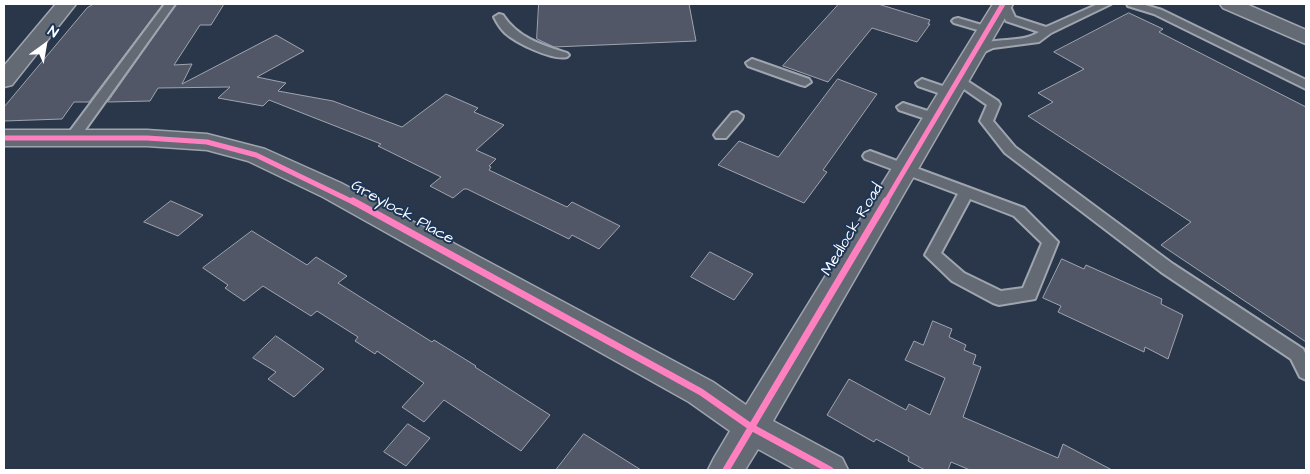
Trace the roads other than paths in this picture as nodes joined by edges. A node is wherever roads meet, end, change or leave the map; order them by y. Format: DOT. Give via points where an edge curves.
graph roads {
  1 [pos="66,4"];
  2 [pos="170,4"];
  3 [pos="1004,4"];
  4 [pos="1106,4"];
  5 [pos="1132,4"];
  6 [pos="1230,4"];
  7 [pos="499,17"];
  8 [pos="958,21"];
  9 [pos="988,30"];
  10 [pos="1047,31"];
  11 [pos="1306,38"];
  12 [pos="974,53"];
  13 [pos="563,56"];
  14 [pos="752,63"];
  15 [pos="4,80"];
  16 [pos="804,82"];
  17 [pos="922,83"];
  18 [pos="1306,85"];
  19 [pos="954,86"];
  20 [pos="903,107"];
  21 [pos="737,116"];
  22 [pos="935,118"];
  23 [pos="721,135"];
  24 [pos="4,138"];
  25 [pos="72,138"];
  26 [pos="870,156"];
  27 [pos="904,170"];
  28 [pos="966,192"];
  29 [pos="1306,372"];
  30 [pos="751,427"];
  31 [pos="726,470"];
  32 [pos="830,470"];
  1 -- 15 [label="street"];
  2 -- 25 [label="lane"];
  3 -- 9 [label="street, Medlock Road"];
  3 -- 10 [label="lane" via="1010,19"];
  4 -- 10 [label="lane"];
  5 -- 18 [label="lane" via="1158,12"];
  6 -- 11 [label="street"];
  7 -- 13 [label="lane" via="502,26 516,35 541,49"];
  8 -- 9 [label="lane"];
  9 -- 12 [label="street, Medlock Road"];
  10 -- 12 [label="lane" via="1041,38 990,45"];
  12 -- 19 [label="street, Medlock Road"];
  14 -- 16 [label="lane"];
  17 -- 19 [label="lane"];
  19 -- 22 [label="street, Medlock Road"];
  19 -- 29 [label="lane" via="994,104 986,121 1010,150 1166,268 1297,354"];
  20 -- 22 [label="lane"];
  21 -- 23 [label="lane"];
  22 -- 27 [label="street, Medlock Road"];
  24 -- 25 [label="street, Greylock Place"];
  25 -- 30 [label="street, Greylock Place" via="206,142 256,155 332,190 684,382"];
  26 -- 27 [label="lane"];
  27 -- 28 [label="lane"];
  27 -- 30 [label="street, Medlock Road"];
  28 -- 28 [label="lane" via="1019,212 1050,242 1029,294 1000,298 958,277 933,255"];
  30 -- 31 [label="street, Medlock Road"];
  30 -- 32 [label="street, Greylock Place"];
}
